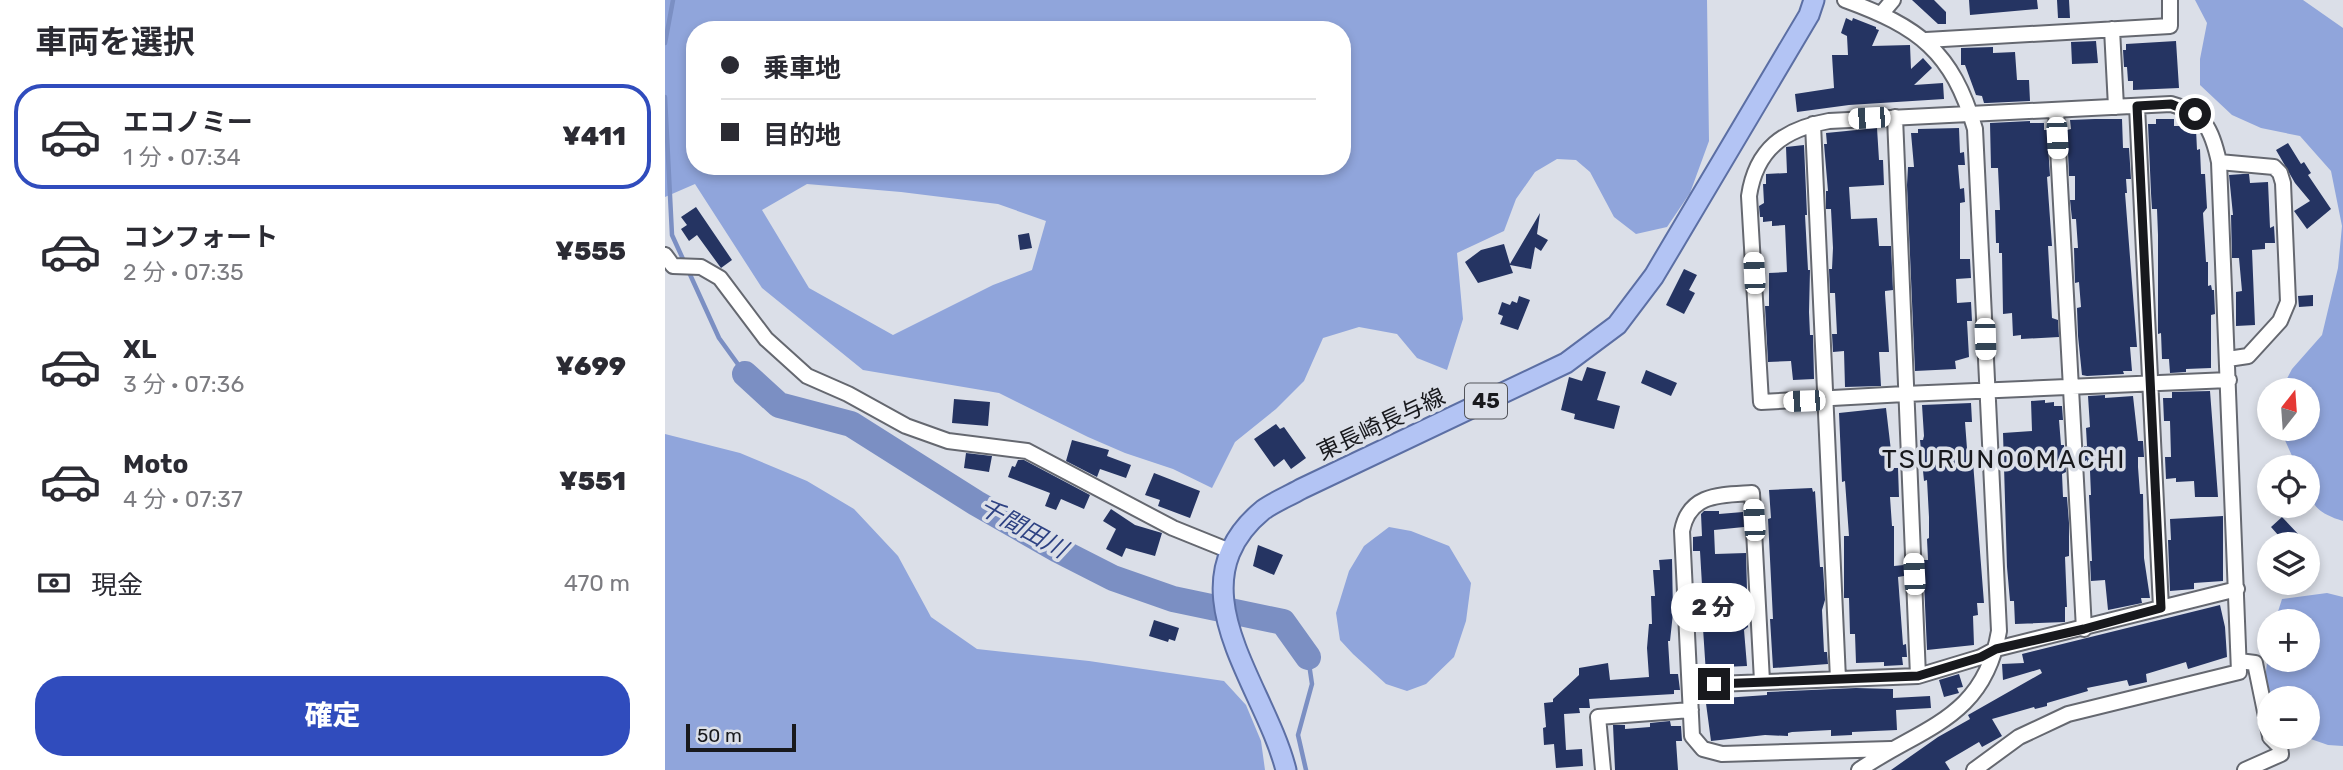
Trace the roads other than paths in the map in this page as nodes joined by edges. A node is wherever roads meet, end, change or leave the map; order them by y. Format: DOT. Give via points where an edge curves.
graph roads {
  1 [pos="1814,0"];
  2 [pos="1845,0"];
  3 [pos="1893,0"];
  4 [pos="2170,0"];
  5 [pos="1882,13"];
  6 [pos="2112,29"];
  7 [pos="1926,40"];
  8 [pos="2137,106"];
  9 [pos="2116,107"];
  10 [pos="2056,111"];
  11 [pos="1970,113"];
  12 [pos="1895,117"];
  13 [pos="1812,124"];
  14 [pos="2219,162"];
  15 [pos="665,255"];
  16 [pos="2228,359"];
  17 [pos="2228,380"];
  18 [pos="2151,385"];
  19 [pos="2070,387"];
  20 [pos="1987,392"];
  21 [pos="1906,394"];
  22 [pos="1825,400"];
  23 [pos="1230,551"];
  24 [pos="2237,589"];
  25 [pos="2161,608"];
  26 [pos="2084,629"];
  27 [pos="1996,649"];
  28 [pos="2239,661"];
  29 [pos="1918,676"];
  30 [pos="1838,679"];
  31 [pos="1762,681"];
  32 [pos="1690,685"];
  33 [pos="2260,686"];
  34 [pos="1691,710"];
  35 [pos="1896,749"];
  36 [pos="2280,749"];
  37 [pos="1861,769"];
  38 [pos="1286,770"];
  39 [pos="1604,770"];
  40 [pos="1975,770"];
  41 [pos="2245,770"];
  1 -- 23 [label="main road, 東長崎長与線 / 45" via="1654,275 1617,325 1566,363 1266,508 1245,527"];
  2 -- 5 [label="street"];
  3 -- 5 [label="street"];
  4 -- 6 [label="street" via="2170,26"];
  5 -- 7 [label="street"];
  6 -- 7 [label="street"];
  6 -- 9 [label="street"];
  7 -- 11 [label="street" via="1955,78"];
  8 -- 9 [label="street"];
  8 -- 14 [label="street" via="2171,104 2195,114 2210,130"];
  8 -- 18 [label="street"];
  9 -- 10 [label="street"];
  10 -- 11 [label="street"];
  10 -- 19 [label="street"];
  11 -- 12 [label="street"];
  11 -- 20 [label="street" via="1975,129"];
  12 -- 13 [label="street"];
  12 -- 21 [label="street"];
  13 -- 22 [label="street"];
  13 -- 22 [label="street" via="1783,137 1761,157 1749,196 1761,402"];
  14 -- 16 [label="street"];
  14 -- 16 [label="street" via="2274,167 2283,183 2288,302 2280,321 2248,356"];
  15 -- 23 [label="street" via="673,266 701,267 720,278 767,339 807,376 907,426 948,440 1027,451 1174,528"];
  16 -- 17 [label="street"];
  17 -- 18 [label="street"];
  17 -- 24 [label="street"];
  18 -- 19 [label="street"];
  18 -- 25 [label="street"];
  19 -- 20 [label="street"];
  19 -- 26 [label="street"];
  20 -- 21 [label="street"];
  20 -- 27 [label="street" via="1999,631"];
  21 -- 22 [label="street"];
  21 -- 29 [label="street"];
  22 -- 30 [label="street"];
  23 -- 38 [label="main road, 東長崎長与線 / 45" via="1222,601"];
  24 -- 25 [label="street"];
  24 -- 28 [label="street"];
  25 -- 26 [label="street"];
  26 -- 27 [label="street"];
  27 -- 29 [label="street"];
  27 -- 35 [label="street" via="1976,691 1960,708"];
  28 -- 33 [label="street" via="2255,663"];
  28 -- 40 [label="street" via="2239,672 2068,714 2019,737"];
  29 -- 30 [label="street"];
  30 -- 31 [label="street"];
  31 -- 32 [label="street"];
  31 -- 32 [label="street" via="1752,493 1702,500 1684,521"];
  32 -- 34 [label="street"];
  34 -- 35 [label="street" via="1692,736 1703,749 1722,754"];
  34 -- 39 [label="street" via="1598,717"];
  35 -- 37 [label="street"];
  36 -- 41 [label="street" via="2281,754"];
}
